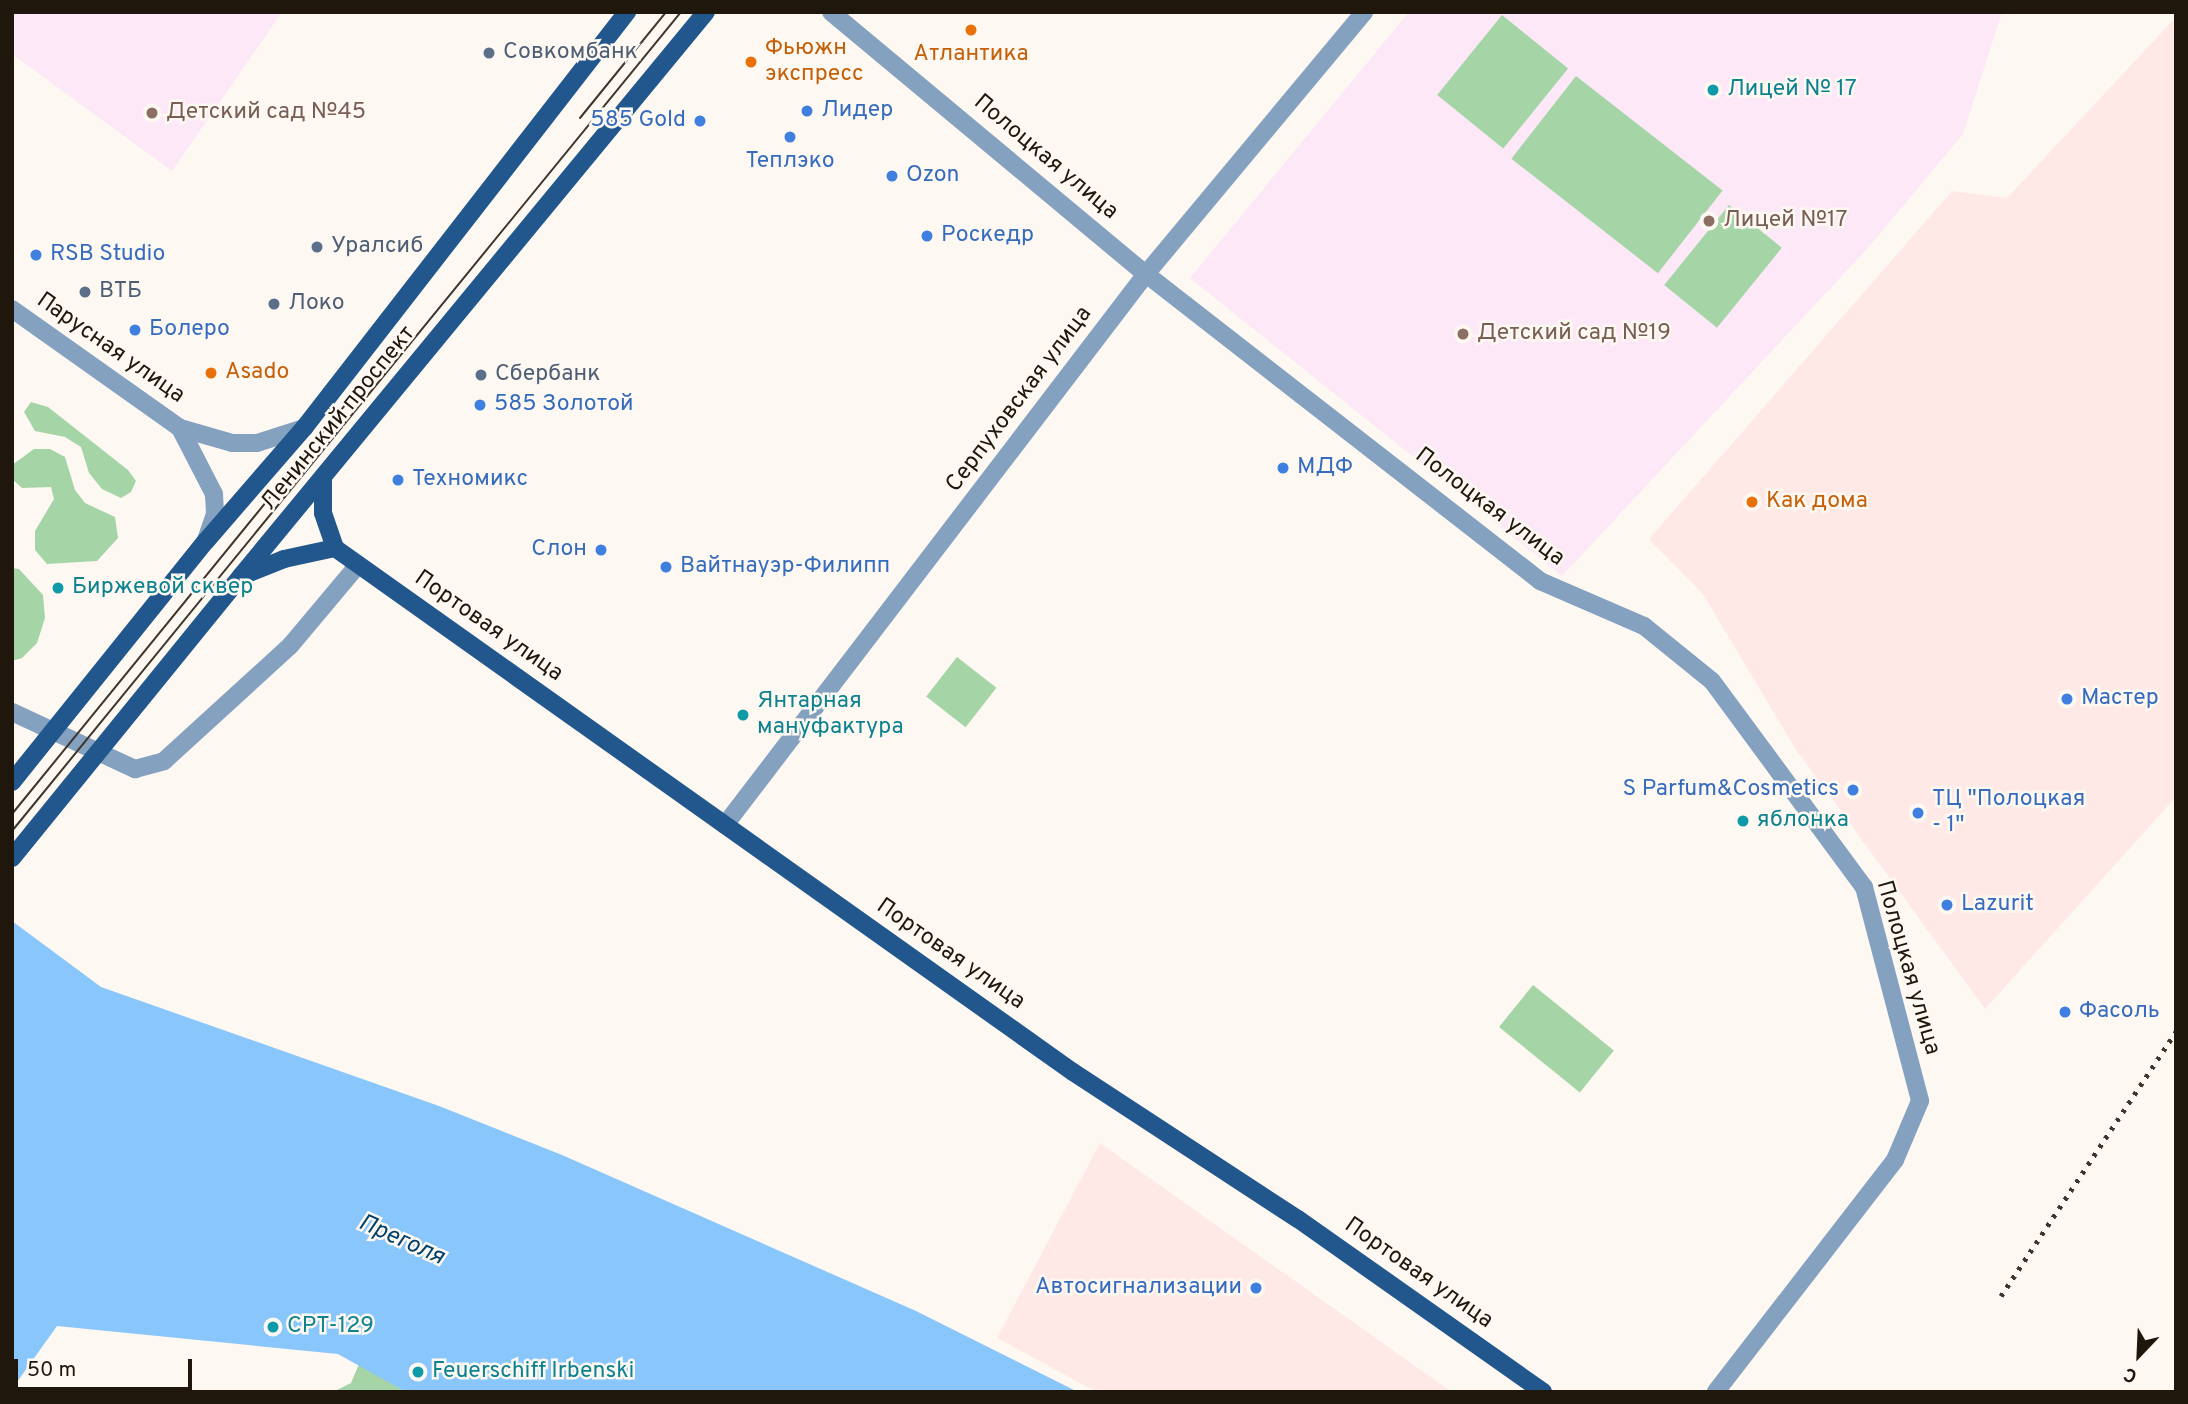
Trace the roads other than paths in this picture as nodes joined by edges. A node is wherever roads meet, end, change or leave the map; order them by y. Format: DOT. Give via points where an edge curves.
graph roads {
  1 [pos="627,12"];
  2 [pos="706,12"];
  3 [pos="831,12"];
  4 [pos="1364,12"];
  5 [pos="1146,274"];
  6 [pos="12,309"];
  7 [pos="180,428"];
  8 [pos="304,428"];
  9 [pos="323,477"];
  10 [pos="206,541"];
  11 [pos="335,548"];
  12 [pos="358,565"];
  13 [pos="241,576"];
  14 [pos="12,712"];
  15 [pos="12,782"];
  16 [pos="725,825"];
  17 [pos="12,858"];
  18 [pos="1543,1392"];
  19 [pos="1716,1392"];
  1 -- 8 [label="main road, Ленинский проспект"];
  2 -- 9 [label="main road, Ленинский проспект"];
  3 -- 5 [label="street, Полоцкая улица"];
  4 -- 5 [label="street, Серпуховская улица"];
  5 -- 16 [label="street, Серпуховская улица"];
  5 -- 19 [label="street, Полоцкая улица" via="1540,581 1644,626 1712,681 1864,887 1920,1101 1895,1160"];
  6 -- 7 [label="street, Парусная улица"];
  7 -- 8 [label="street" via="220,440 257,443"];
  7 -- 10 [label="street" via="214,494 215,514"];
  8 -- 10 [label="main road, Ленинский проспект"];
  9 -- 11 [label="main road" via="323,513"];
  9 -- 13 [label="main road, Ленинский проспект"];
  10 -- 15 [label="main road, Ленинский проспект, bridge"];
  11 -- 12 [label="main road, Портовая улица"];
  11 -- 13 [label="main road" via="285,559"];
  12 -- 14 [label="street" via="290,646 164,761 135,769"];
  12 -- 16 [label="main road, Портовая улица"];
  13 -- 17 [label="main road, Ленинский проспект, bridge"];
  16 -- 18 [label="main road, Портовая улица" via="1073,1072 1298,1219"];
}
